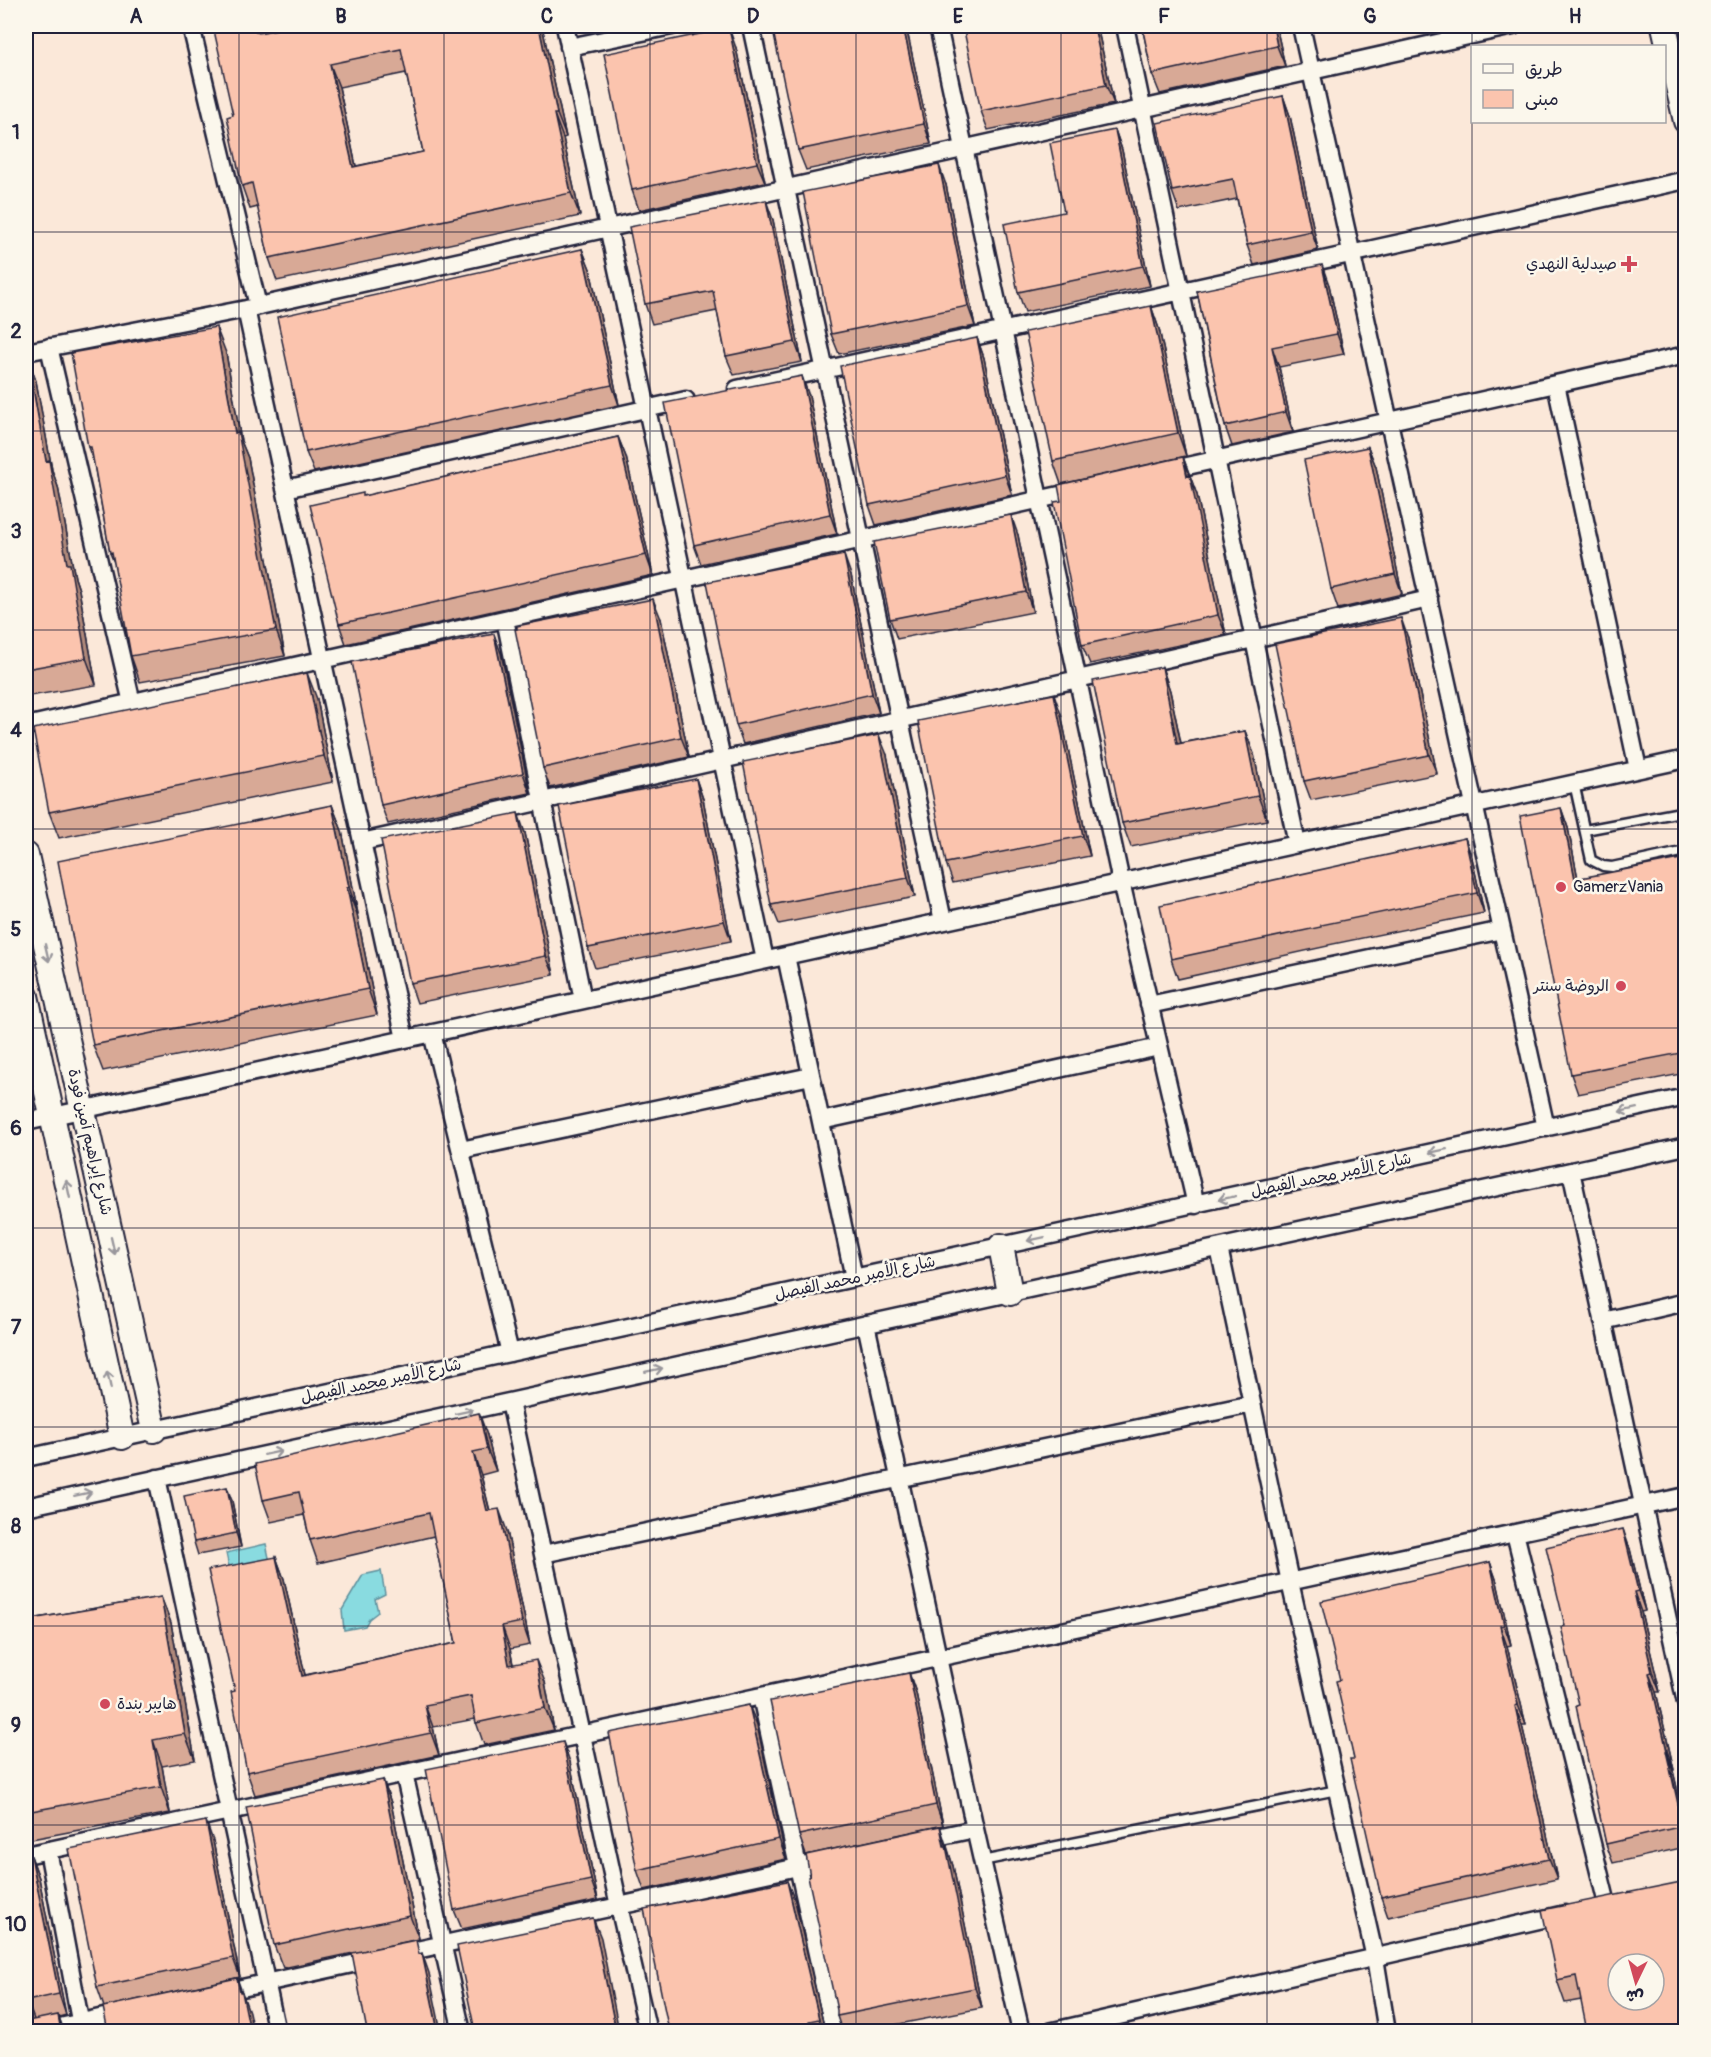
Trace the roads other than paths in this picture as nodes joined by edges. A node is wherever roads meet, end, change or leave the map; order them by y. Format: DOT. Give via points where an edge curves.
graph roads {
  1 [pos="191,26"];
  2 [pos="565,26"];
  3 [pos="672,26"];
  4 [pos="751,26"];
  5 [pos="938,26"];
  6 [pos="1125,26"];
  7 [pos="1301,26"];
  8 [pos="1513,26"];
  9 [pos="1664,26"];
  10 [pos="569,47"];
  11 [pos="1311,70"];
  12 [pos="1143,108"];
  13 [pos="1686,121"];
  14 [pos="964,148"];
  15 [pos="1686,180"];
  16 [pos="786,188"];
  17 [pos="608,228"];
  18 [pos="1352,253"];
  19 [pos="1181,291"];
  20 [pos="252,307"];
  21 [pos="1003,330"];
  22 [pos="49,347"];
  23 [pos="26,352"];
  24 [pos="1686,355"];
  25 [pos="824,370"];
  26 [pos="1556,384"];
  27 [pos="724,392"];
  28 [pos="702,397"];
  29 [pos="647,409"];
  30 [pos="1389,421"];
  31 [pos="1216,460"];
  32 [pos="1150,475"];
  33 [pos="1095,487"];
  34 [pos="285,489"];
  35 [pos="1039,500"];
  36 [pos="861,539"];
  37 [pos="683,579"];
  38 [pos="1429,599"];
  39 [pos="505,619"];
  40 [pos="1254,639"];
  41 [pos="322,660"];
  42 [pos="1077,679"];
  43 [pos="132,703"];
  44 [pos="900,720"];
  45 [pos="26,726"];
  46 [pos="1686,759"];
  47 [pos="722,760"];
  48 [pos="1638,769"];
  49 [pos="1574,783"];
  50 [pos="542,801"];
  51 [pos="1474,805"];
  52 [pos="1686,811"];
  53 [pos="1585,830"];
  54 [pos="362,842"];
  55 [pos="1297,844"];
  56 [pos="1686,851"];
  57 [pos="26,855"];
  58 [pos="1121,882"];
  59 [pos="943,921"];
  60 [pos="1502,930"];
  61 [pos="786,956"];
  62 [pos="765,960"];
  63 [pos="26,996"];
  64 [pos="584,1000"];
  65 [pos="1149,1005"];
  66 [pos="432,1033"];
  67 [pos="405,1039"];
  68 [pos="1159,1047"];
  69 [pos="811,1076"];
  70 [pos="1686,1097"];
  71 [pos="82,1110"];
  72 [pos="52,1116"];
  73 [pos="821,1121"];
  74 [pos="26,1122"];
  75 [pos="1546,1128"];
  76 [pos="1686,1146"];
  77 [pos="461,1150"];
  78 [pos="1571,1171"];
  79 [pos="1196,1205"];
  80 [pos="105,1211"];
  81 [pos="74,1219"];
  82 [pos="1001,1246"];
  83 [pos="1219,1248"];
  84 [pos="854,1278"];
  85 [pos="1010,1293"];
  86 [pos="1686,1302"];
  87 [pos="1603,1321"];
  88 [pos="866,1324"];
  89 [pos="510,1353"];
  90 [pos="510,1402"];
  91 [pos="1252,1404"];
  92 [pos="154,1430"];
  93 [pos="122,1437"];
  94 [pos="26,1458"];
  95 [pos="158,1478"];
  96 [pos="900,1479"];
  97 [pos="1686,1496"];
  98 [pos="1643,1505"];
  99 [pos="26,1507"];
  100 [pos="1515,1533"];
  101 [pos="543,1554"];
  102 [pos="1290,1582"];
  103 [pos="938,1658"];
  104 [pos="1683,1683"];
  105 [pos="761,1696"];
  106 [pos="1686,1703"];
  107 [pos="582,1735"];
  108 [pos="404,1773"];
  109 [pos="1337,1790"];
  110 [pos="229,1811"];
  111 [pos="975,1829"];
  112 [pos="908,1843"];
  113 [pos="48,1850"];
  114 [pos="26,1855"];
  115 [pos="842,1857"];
  116 [pos="982,1861"];
  117 [pos="798,1867"];
  118 [pos="619,1906"];
  119 [pos="442,1944"];
  120 [pos="1375,1958"];
  121 [pos="266,1983"];
  122 [pos="208,1995"];
  123 [pos="138,2010"];
  124 [pos="82,2027"];
  125 [pos="38,2031"];
  126 [pos="277,2031"];
  127 [pos="462,2031"];
  128 [pos="648,2031"];
  129 [pos="834,2031"];
  130 [pos="1021,2031"];
  131 [pos="1049,2031"];
  132 [pos="1387,2031"];
  1 -- 20 [label="street"];
  2 -- 10 [label="street"];
  3 -- 10 [label="street"];
  4 -- 16 [label="street"];
  5 -- 14 [label="street"];
  6 -- 12 [label="street"];
  7 -- 11 [label="street"];
  8 -- 11 [label="street"];
  9 -- 13 [label="street"];
  10 -- 17 [label="street"];
  11 -- 12 [label="street"];
  11 -- 18 [label="street"];
  12 -- 14 [label="street"];
  12 -- 19 [label="street"];
  14 -- 16 [label="street"];
  14 -- 21 [label="street"];
  15 -- 18 [label="street"];
  16 -- 17 [label="street"];
  16 -- 25 [label="street"];
  17 -- 20 [label="street"];
  17 -- 29 [label="street"];
  18 -- 19 [label="street"];
  18 -- 30 [label="street"];
  19 -- 21 [label="street"];
  19 -- 31 [label="street"];
  20 -- 22 [label="street"];
  20 -- 34 [label="street"];
  21 -- 25 [label="street"];
  21 -- 35 [label="street"];
  22 -- 23 [label="street"];
  22 -- 43 [label="street"];
  24 -- 26 [label="street"];
  25 -- 27 [label="street"];
  25 -- 36 [label="street"];
  26 -- 30 [label="street"];
  26 -- 48 [label="street"];
  28 -- 29 [label="street"];
  29 -- 34 [label="street"];
  29 -- 37 [label="street"];
  30 -- 31 [label="street"];
  30 -- 38 [label="street"];
  31 -- 32 [label="street"];
  31 -- 40 [label="street"];
  33 -- 35 [label="street"];
  34 -- 41 [label="street"];
  35 -- 36 [label="street"];
  35 -- 42 [label="street"];
  36 -- 37 [label="street"];
  36 -- 44 [label="street"];
  37 -- 39 [label="street"];
  37 -- 47 [label="street"];
  38 -- 40 [label="street"];
  38 -- 51 [label="street"];
  39 -- 41 [label="street"];
  39 -- 50 [label="street"];
  40 -- 42 [label="street"];
  40 -- 55 [label="street"];
  41 -- 43 [label="street"];
  41 -- 54 [label="street"];
  42 -- 44 [label="street"];
  42 -- 58 [label="street"];
  43 -- 45 [label="street"];
  44 -- 47 [label="street"];
  44 -- 59 [label="street"];
  46 -- 48 [label="street"];
  47 -- 50 [label="street"];
  47 -- 62 [label="street"];
  48 -- 49 [label="street"];
  49 -- 51 [label="street"];
  49 -- 53 [label="lane"];
  50 -- 54 [label="street"];
  50 -- 64 [label="street"];
  51 -- 55 [label="street"];
  51 -- 60 [label="street"];
  52 -- 53 [label="lane"];
  53 -- 56 [label="lane" via="1591,860 1603,866"];
  54 -- 67 [label="street"];
  55 -- 58 [label="street"];
  57 -- 71 [label="street, شارع إبراهيم آمين فودة, one-way"];
  58 -- 59 [label="street"];
  58 -- 65 [label="street"];
  59 -- 61 [label="street"];
  60 -- 65 [label="street"];
  60 -- 75 [label="street"];
  61 -- 62 [label="street"];
  61 -- 69 [label="street"];
  62 -- 64 [label="street"];
  63 -- 72 [label="street, شارع إبراهيم آمين فودة"];
  64 -- 66 [label="street"];
  65 -- 68 [label="street"];
  66 -- 67 [label="street"];
  66 -- 77 [label="street"];
  67 -- 71 [label="street"];
  68 -- 73 [label="street"];
  68 -- 79 [label="street"];
  69 -- 73 [label="street"];
  69 -- 77 [label="street"];
  70 -- 75 [label="street, شارع الأمير محمد الفيصل, one-way"];
  71 -- 72 [label="street"];
  71 -- 80 [label="street, شارع إبراهيم آمين فودة"];
  72 -- 74 [label="street"];
  81 -- 72 [label="street, شارع إبراهيم آمين فودة, one-way"];
  73 -- 84 [label="street"];
  75 -- 79 [label="street, شارع الأمير محمد الفيصل, one-way"];
  76 -- 78 [label="street"];
  77 -- 89 [label="street"];
  78 -- 83 [label="street"];
  78 -- 87 [label="street"];
  79 -- 82 [label="street, شارع الأمير محمد الفيصل, one-way"];
  80 -- 81 [label="street"];
  80 -- 92 [label="street, شارع إبراهيم آمين فودة, one-way"];
  93 -- 81 [label="street, شارع إبراهيم آمين فودة, one-way"];
  82 -- 84 [label="street, شارع الأمير محمد الفيصل"];
  82 -- 85 [label="street"];
  83 -- 85 [label="street"];
  83 -- 91 [label="street"];
  84 -- 89 [label="street, شارع الأمير محمد الفيصل"];
  85 -- 88 [label="street"];
  86 -- 87 [label="street"];
  87 -- 98 [label="street"];
  90 -- 88 [label="street, one-way"];
  88 -- 96 [label="street"];
  89 -- 92 [label="street, شارع الأمير محمد الفيصل"];
  95 -- 90 [label="street, one-way"];
  90 -- 101 [label="street"];
  91 -- 96 [label="street"];
  91 -- 102 [label="street"];
  92 -- 93 [label="street, شارع الأمير محمد الفيصل"];
  93 -- 94 [label="street, شارع الأمير محمد الفيصل"];
  99 -- 95 [label="street, one-way"];
  95 -- 110 [label="street"];
  96 -- 101 [label="street"];
  96 -- 103 [label="street"];
  97 -- 98 [label="street"];
  98 -- 100 [label="street"];
  98 -- 104 [label="street"];
  100 -- 102 [label="street"];
  100 -- 120 [label="street" via="1602,1905"];
  101 -- 107 [label="street"];
  102 -- 103 [label="street"];
  102 -- 109 [label="street"];
  103 -- 105 [label="street"];
  103 -- 111 [label="street"];
  104 -- 106 [label="street"];
  105 -- 107 [label="street"];
  105 -- 117 [label="street"];
  107 -- 108 [label="street"];
  107 -- 118 [label="street"];
  108 -- 110 [label="street"];
  108 -- 119 [label="street"];
  109 -- 116 [label="lane"];
  109 -- 120 [label="street"];
  110 -- 113 [label="street"];
  110 -- 121 [label="street"];
  111 -- 112 [label="street"];
  111 -- 116 [label="street"];
  113 -- 114 [label="street"];
  113 -- 124 [label="street"];
  115 -- 117 [label="street"];
  116 -- 130 [label="street"];
  117 -- 118 [label="street"];
  117 -- 129 [label="street"];
  118 -- 119 [label="street"];
  118 -- 128 [label="street"];
  119 -- 121 [label="street"];
  119 -- 127 [label="street"];
  120 -- 131 [label="street"];
  120 -- 132 [label="street"];
  121 -- 122 [label="street"];
  121 -- 126 [label="street"];
  123 -- 124 [label="street"];
  124 -- 125 [label="street"];
}
